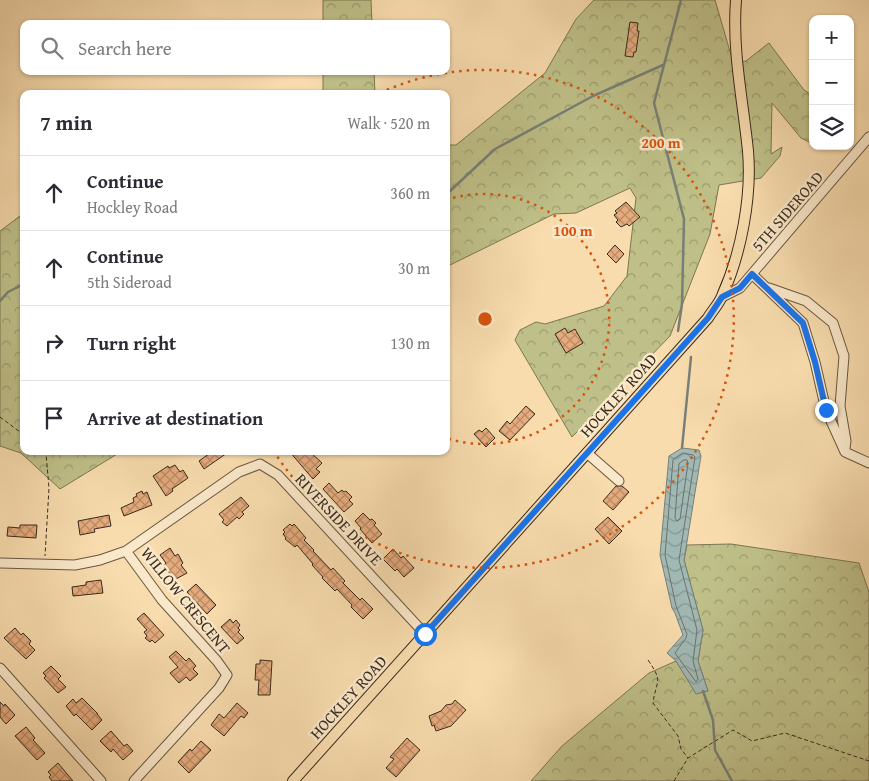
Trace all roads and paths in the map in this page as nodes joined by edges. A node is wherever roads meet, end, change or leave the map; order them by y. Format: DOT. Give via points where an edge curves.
graph roads {
  1 [pos="736,0"];
  2 [pos="869,138"];
  3 [pos="752,274"];
  4 [pos="764,286"];
  5 [pos="722,297"];
  6 [pos="0,416"];
  7 [pos="20,432"];
  8 [pos="845,452"];
  9 [pos="587,453"];
  10 [pos="46,455"];
  11 [pos="869,463"];
  12 [pos="618,481"];
  13 [pos="126,551"];
  14 [pos="0,563"];
  15 [pos="44,564"];
  16 [pos="425,634"];
  17 [pos="648,660"];
  18 [pos="0,668"];
  19 [pos="688,758"];
  20 [pos="869,761"];
  21 [pos="101,781"];
  22 [pos="134,781"];
  23 [pos="293,781"];
  24 [pos="674,781"];
  1 -- 5 [label="main road, HOCKLEY ROAD" via="739,86 748,153 747,193 743,228"];
  2 -- 3 [label="street, 5TH SIDEROAD"];
  3 -- 4 [label="street"];
  3 -- 5 [label="street, 5TH SIDEROAD" via="740,288"];
  4 -- 8 [label="street" via="803,323 826,410"];
  4 -- 8 [label="street" via="806,302 833,323 844,356 840,406"];
  5 -- 9 [label="main road, HOCKLEY ROAD" via="708,318"];
  6 -- 7 [label="path"];
  8 -- 11 [label="street"];
  9 -- 12 [label="street"];
  9 -- 16 [label="main road, HOCKLEY ROAD"];
  10 -- 15 [label="path" via="49,488"];
  13 -- 15 [label="street, RIVERSIDE DRIVE" via="75,565"];
  13 -- 16 [label="street, RIVERSIDE DRIVE" via="239,472 260,464 278,475"];
  13 -- 22 [label="street, WILLOW CRESCENT" via="162,600 227,675 220,688"];
  14 -- 15 [label="street, RIVERSIDE DRIVE"];
  16 -- 23 [label="main road, HOCKLEY ROAD"];
  17 -- 19 [label="path" via="659,684 653,703 678,736 681,749"];
  18 -- 21 [label="street"];
  19 -- 20 [label="path" via="733,730 752,741 785,733"];
  19 -- 24 [label="path"];
}
